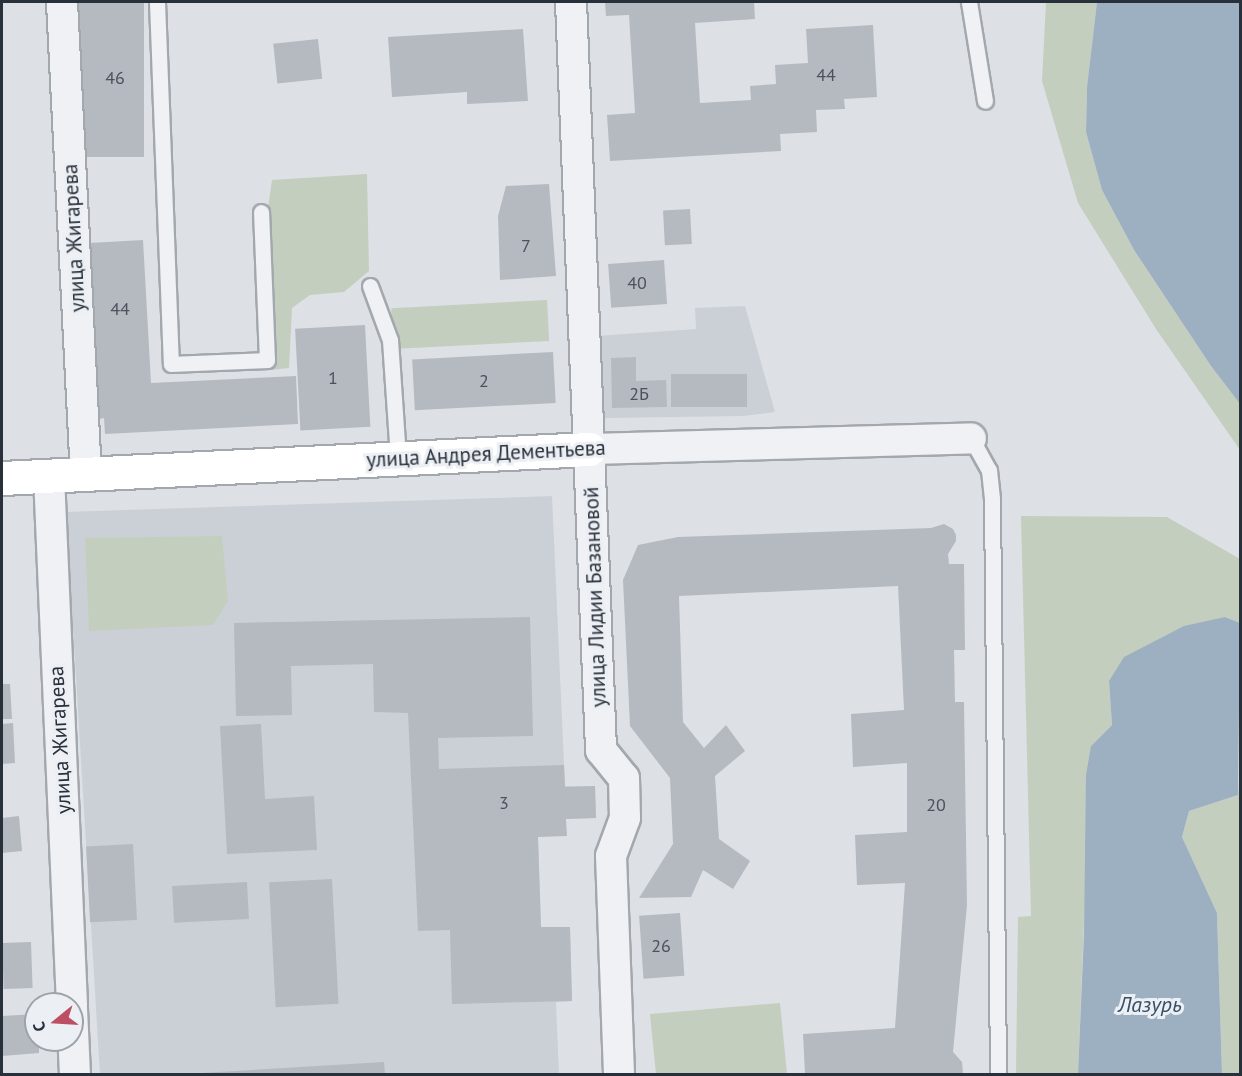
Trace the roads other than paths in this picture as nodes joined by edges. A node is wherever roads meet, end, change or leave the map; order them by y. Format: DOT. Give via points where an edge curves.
graph roads {
  1 [pos="62,2"];
  2 [pos="157,2"];
  3 [pos="571,2"];
  4 [pos="969,2"];
  5 [pos="985,100"];
  6 [pos="261,212"];
  7 [pos="369,286"];
  8 [pos="970,438"];
  9 [pos="589,448"];
  10 [pos="398,458"];
  11 [pos="86,474"];
  12 [pos="49,476"];
  13 [pos="2,478"];
  14 [pos="71,992"];
  15 [pos="74,1052"];
  16 [pos="75,1074"];
  17 [pos="619,1074"];
  18 [pos="998,1074"];
  1 -- 11 [label="street, улица Жигарева"];
  2 -- 6 [label="lane" via="171,364 267,360"];
  3 -- 9 [label="street, улица Лидии Базановой"];
  4 -- 5 [label="lane"];
  7 -- 10 [label="lane" via="390,340"];
  8 -- 9 [label="street, улица Андрея Дементьева"];
  8 -- 18 [label="lane" via="989,470 992,499"];
  9 -- 10 [label="street, улица Андрея Дементьева"];
  9 -- 17 [label="street, улица Лидии Базановой" via="601,750 624,778 625,818 611,856"];
  10 -- 11 [label="street, улица Андрея Дементьева"];
  11 -- 12 [label="street, улица Андрея Дементьева"];
  12 -- 13 [label="street, улица Андрея Дементьева"];
  12 -- 14 [label="street, улица Жигарева"];
  15 -- 16 [label="street"];
}
